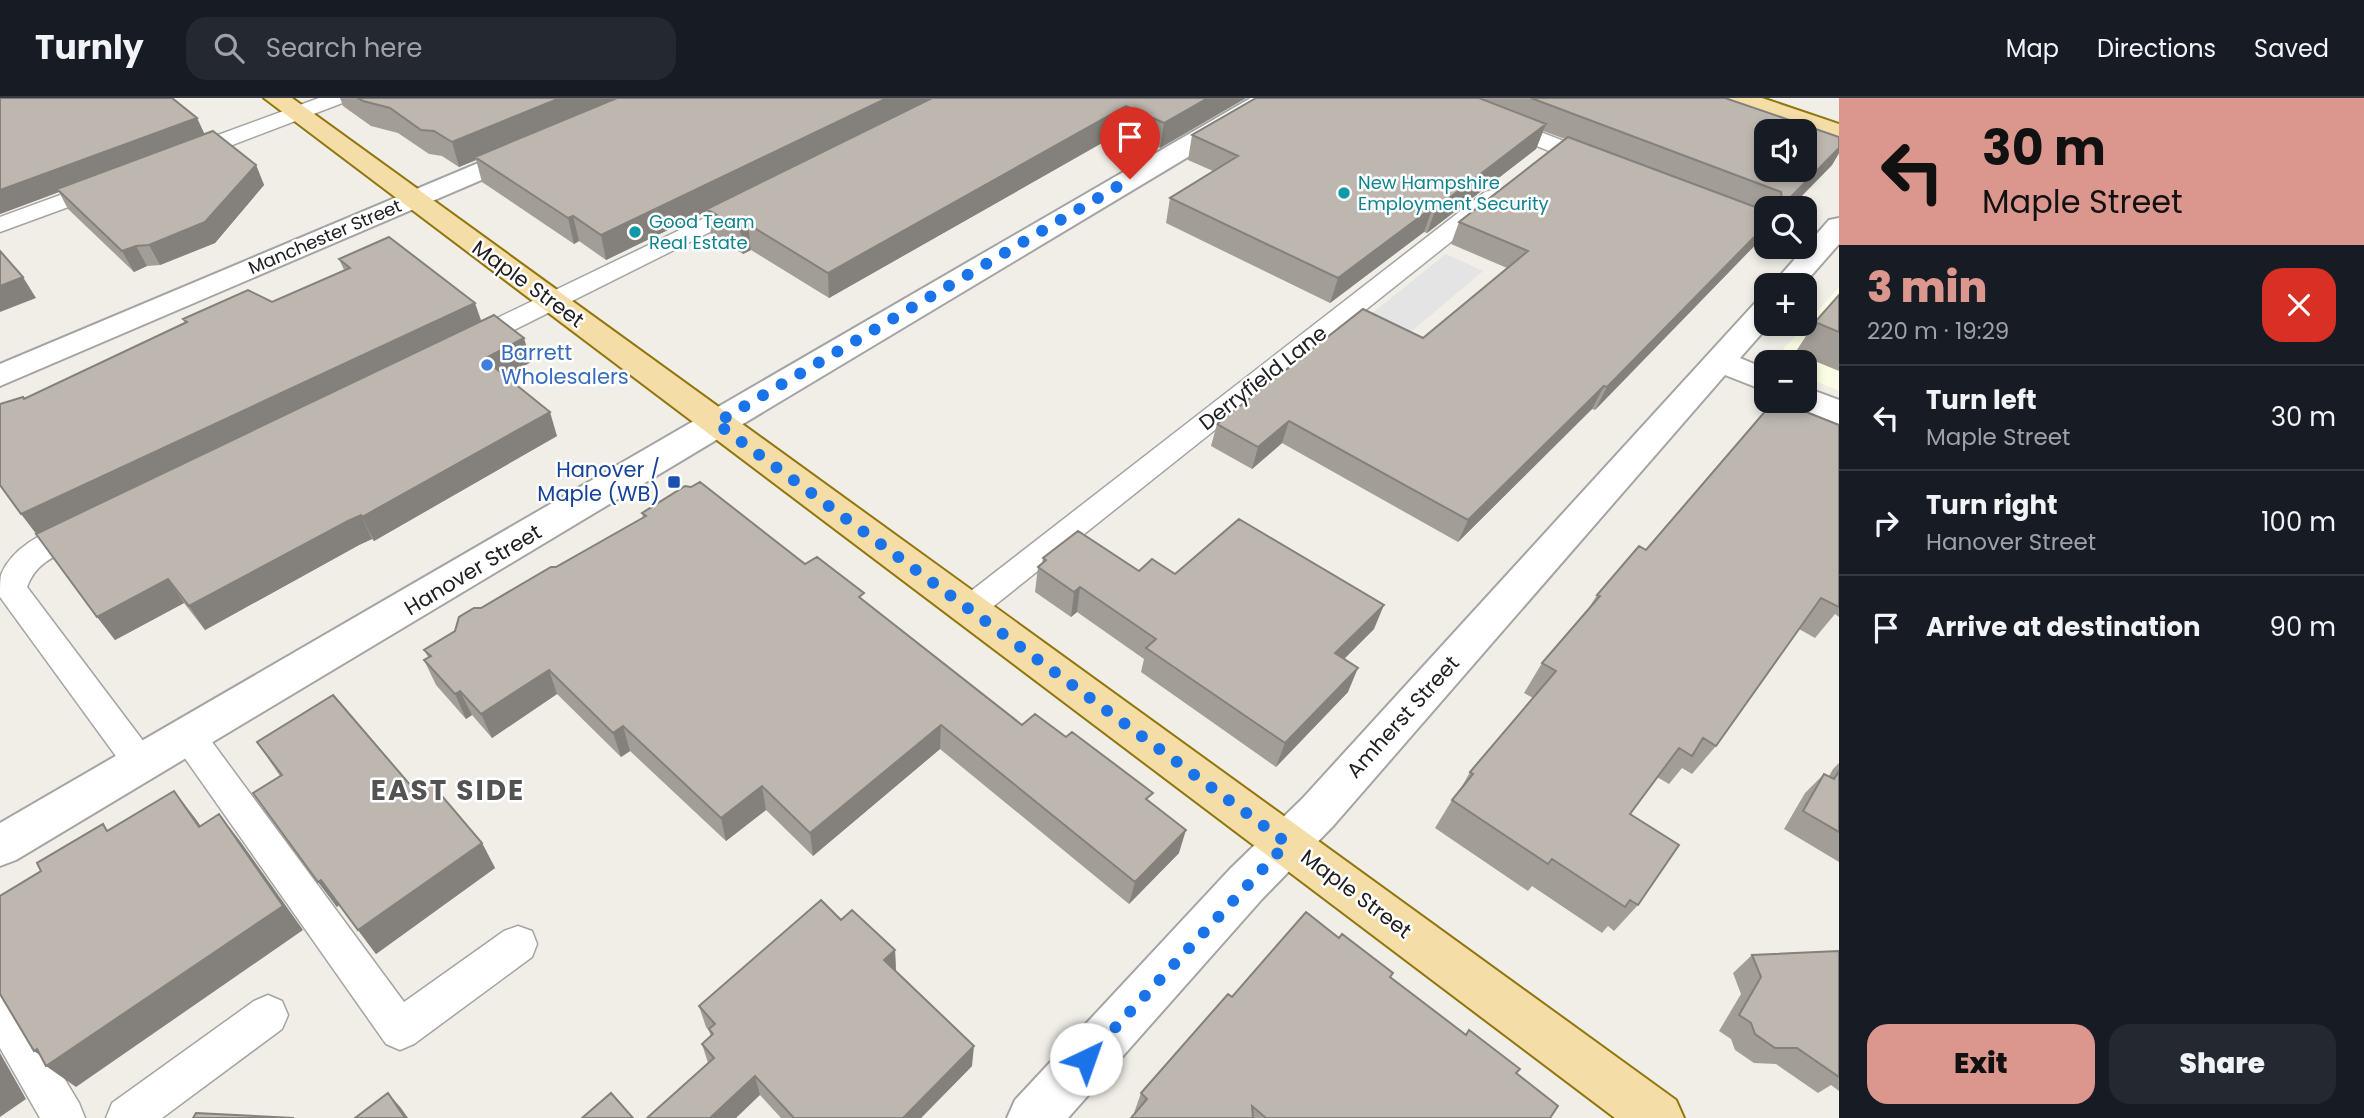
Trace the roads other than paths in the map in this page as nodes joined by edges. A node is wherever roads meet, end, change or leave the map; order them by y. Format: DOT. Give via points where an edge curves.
graph roads {
  1 [pos="338,98"];
  2 [pos="1269,98"];
  3 [pos="1433,98"];
  4 [pos="1738,98"];
  5 [pos="286,106"];
  6 [pos="1839,133"];
  7 [pos="554,139"];
  8 [pos="1557,146"];
  9 [pos="164,163"];
  10 [pos="1531,167"];
  11 [pos="1609,167"];
  12 [pos="126,178"];
  13 [pos="1510,184"];
  14 [pos="765,195"];
  15 [pos="413,199"];
  16 [pos="0,225"];
  17 [pos="1839,226"];
  18 [pos="1817,242"];
  19 [pos="552,302"];
  20 [pos="1754,323"];
  21 [pos="443,355"];
  22 [pos="1720,361"];
  23 [pos="0,376"];
  24 [pos="1754,376"];
  25 [pos="1817,404"];
  26 [pos="1839,413"];
  27 [pos="716,423"];
  28 [pos="110,516"];
  29 [pos="10,576"];
  30 [pos="969,609"];
  31 [pos="189,737"];
  32 [pos="141,764"];
  33 [pos="1287,843"];
  34 [pos="0,846"];
  35 [pos="518,944"];
  36 [pos="0,1009"];
  37 [pos="268,1015"];
  38 [pos="64,1118"];
  39 [pos="127,1118"];
  40 [pos="1033,1118"];
  41 [pos="1658,1118"];
  1 -- 5 [label="lane"];
  2 -- 27 [label="street, Hanover Street"];
  3 -- 8 [label="lane"];
  4 -- 6 [label="main road"];
  5 -- 9 [label="lane"];
  5 -- 15 [label="main road, Maple Street"];
  7 -- 15 [label="street, Manchester Street"];
  8 -- 10 [label="lane"];
  8 -- 11 [label="lane"];
  12 -- 16 [label="lane"];
  13 -- 30 [label="lane, Derryfield Lane"];
  14 -- 19 [label="lane"];
  15 -- 19 [label="main road, Maple Street"];
  15 -- 23 [label="street, Manchester Street"];
  17 -- 18 [label="street"];
  19 -- 21 [label="lane"];
  19 -- 27 [label="main road, Maple Street"];
  20 -- 22 [label="street, Amherst Street"];
  22 -- 24 [label="street"];
  22 -- 33 [label="street, Amherst Street"];
  25 -- 26 [label="street"];
  27 -- 30 [label="main road, Maple Street"];
  27 -- 31 [label="street, Hanover Street"];
  28 -- 29 [label="lane" via="36,551"];
  29 -- 32 [label="lane" via="10,589"];
  30 -- 33 [label="main road, Maple Street"];
  31 -- 32 [label="street, Hanover Street"];
  31 -- 35 [label="lane" via="400,1030"];
  32 -- 34 [label="street, Hanover Street"];
  33 -- 40 [label="street, Amherst Street"];
  33 -- 41 [label="main road, Maple Street"];
  36 -- 38 [label="lane"];
  37 -- 39 [label="lane"];
}
